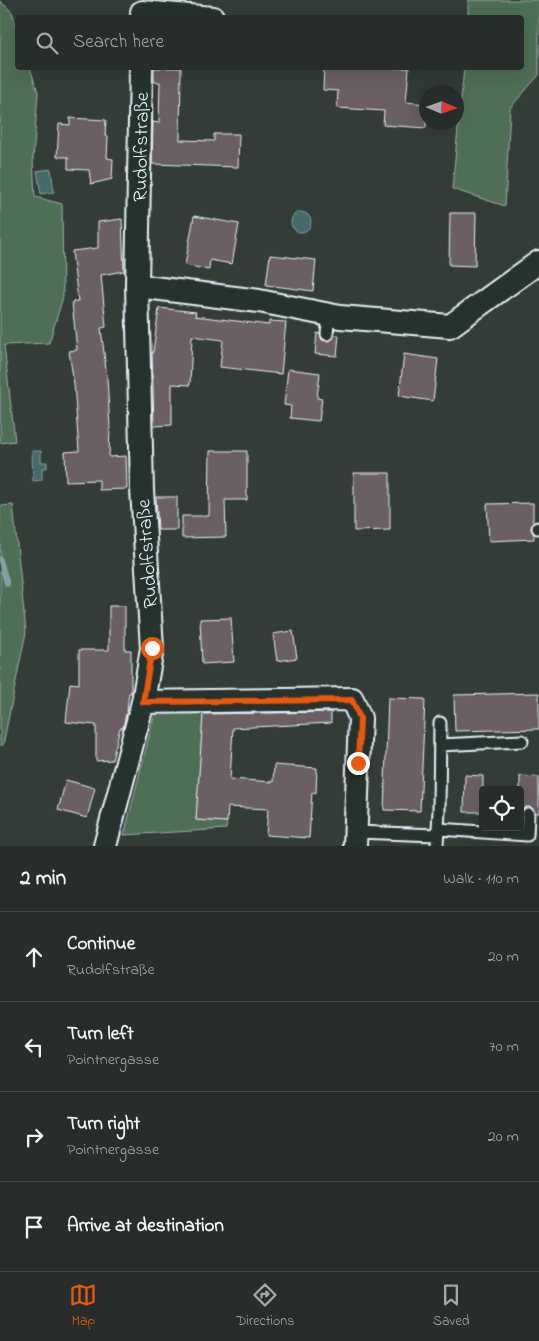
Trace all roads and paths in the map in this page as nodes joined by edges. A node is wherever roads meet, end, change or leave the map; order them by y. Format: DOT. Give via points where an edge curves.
graph roads {
  1 [pos="142,10"];
  2 [pos="186,15"];
  3 [pos="141,70"];
  4 [pos="539,262"];
  5 [pos="137,286"];
  6 [pos="143,702"];
  7 [pos="440,723"];
  8 [pos="522,741"];
  9 [pos="440,745"];
  10 [pos="528,814"];
  11 [pos="437,836"];
  12 [pos="355,839"];
  13 [pos="105,846"];
  1 -- 2 [label="street"];
  3 -- 5 [label="street, Rudolfstraße"];
  4 -- 5 [label="street" via="450,326 328,325 259,301"];
  5 -- 6 [label="street, Rudolfstraße" via="142,490 152,648"];
  6 -- 12 [label="street" via="352,700 360,718"];
  6 -- 13 [label="street, Rudolfstraße"];
  7 -- 9 [label="lane"];
  8 -- 9 [label="lane" via="474,737"];
  9 -- 11 [label="lane"];
  10 -- 11 [label="lane" via="527,835"];
  11 -- 12 [label="lane"];
}
